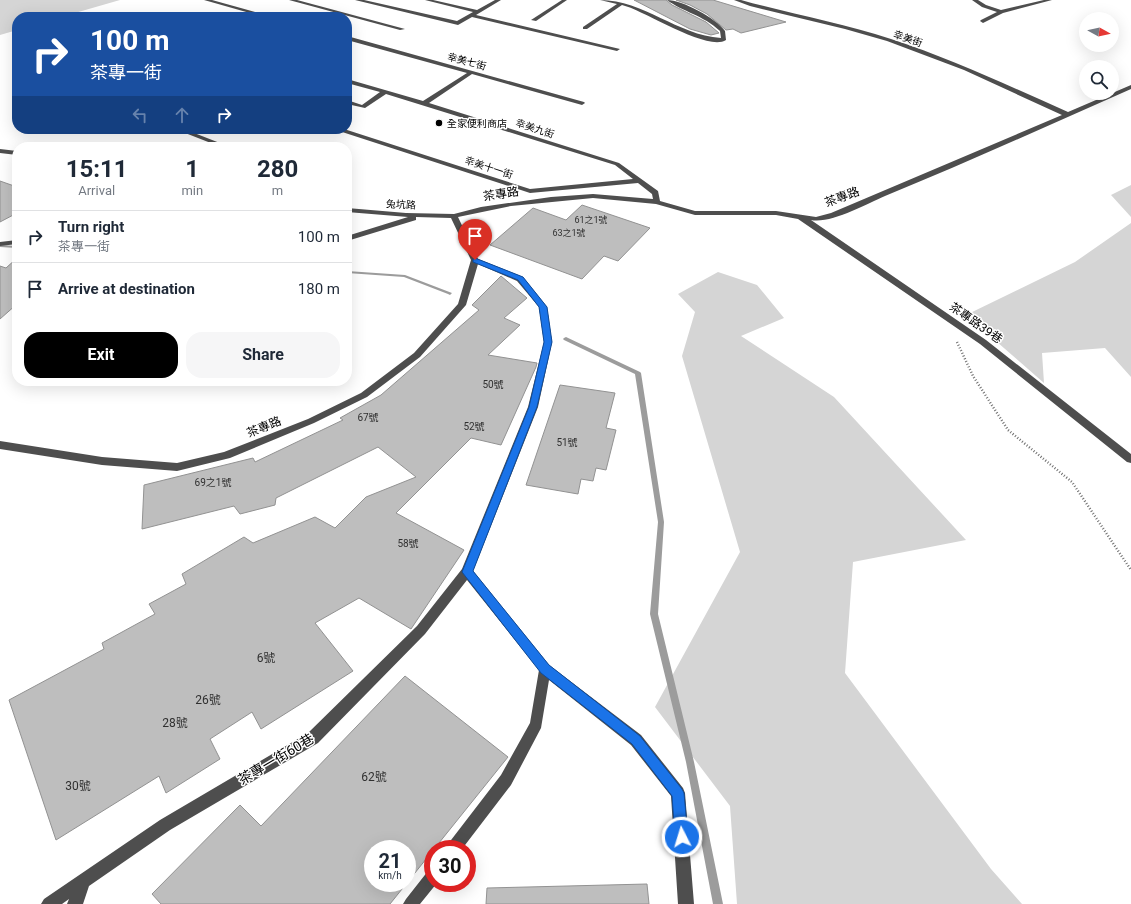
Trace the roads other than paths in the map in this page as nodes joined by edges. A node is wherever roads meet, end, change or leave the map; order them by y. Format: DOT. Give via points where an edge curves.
graph roads {
  1 [pos="208,0"];
  2 [pos="291,0"];
  3 [pos="357,0"];
  4 [pos="427,0"];
  5 [pos="499,0"];
  6 [pos="565,0"];
  7 [pos="602,0"];
  8 [pos="669,0"];
  9 [pos="736,0"];
  10 [pos="974,0"];
  11 [pos="1050,0"];
  12 [pos="621,4"];
  13 [pos="448,5"];
  14 [pos="252,12"];
  15 [pos="339,12"];
  16 [pos="478,12"];
  17 [pos="1001,12"];
  18 [pos="352,15"];
  19 [pos="426,16"];
  20 [pos="472,16"];
  21 [pos="534,20"];
  22 [pos="983,21"];
  23 [pos="402,28"];
  24 [pos="585,28"];
  25 [pos="352,39"];
  26 [pos="617,49"];
  27 [pos="472,72"];
  28 [pos="352,82"];
  29 [pos="1131,87"];
  30 [pos="385,92"];
  31 [pos="424,103"];
  32 [pos="582,103"];
  33 [pos="352,104"];
  34 [pos="1066,114"];
  35 [pos="192,134"];
  36 [pos="352,134"];
  37 [pos="213,142"];
  38 [pos="0,151"];
  39 [pos="12,152"];
  40 [pos="639,181"];
  41 [pos="657,202"];
  42 [pos="352,210"];
  43 [pos="427,215"];
  44 [pos="454,216"];
  45 [pos="799,216"];
  46 [pos="352,237"];
  47 [pos="12,243"];
  48 [pos="0,244"];
  49 [pos="475,260"];
  50 [pos="0,445"];
  51 [pos="1131,459"];
  52 [pos="467,572"];
  53 [pos="545,669"];
  54 [pos="460,840"];
  55 [pos="83,881"];
  56 [pos="424,887"];
  57 [pos="49,904"];
  58 [pos="75,904"];
  59 [pos="411,904"];
  60 [pos="686,904"];
  1 -- 14 [label="street"];
  2 -- 15 [label="street"];
  3 -- 19 [label="street"];
  4 -- 13 [label="street"];
  5 -- 16 [label="street"];
  6 -- 21 [label="street"];
  7 -- 12 [label="street"];
  8 -- 12 [label="street" via="721,28 723,40 708,40 684,33 640,9"];
  9 -- 34 [label="street, 幸美街" via="863,32 947,61"];
  10 -- 17 [label="street"];
  11 -- 17 [label="street"];
  12 -- 24 [label="street"];
  13 -- 16 [label="street"];
  13 -- 19 [label="street"];
  16 -- 20 [label="street"];
  17 -- 22 [label="street"];
  18 -- 23 [label="street"];
  19 -- 20 [label="street" via="458,23"];
  20 -- 26 [label="street"];
  25 -- 27 [label="street, 幸美七街"];
  27 -- 31 [label="street"];
  27 -- 32 [label="street, 幸美七街"];
  28 -- 30 [label="street, 幸美九街"];
  29 -- 34 [label="street, 茶專路"];
  30 -- 31 [label="street, 幸美九街"];
  30 -- 33 [label="street" via="362,107"];
  31 -- 40 [label="street, 幸美九街" via="617,164"];
  34 -- 45 [label="street, 茶專路" via="833,215 816,219"];
  35 -- 37 [label="street"];
  36 -- 40 [label="street, 幸美十一街" via="530,191"];
  38 -- 39 [label="street"];
  40 -- 41 [label="street, 幸美九街" via="655,193"];
  41 -- 44 [label="street, 茶專路" via="593,196 481,209"];
  41 -- 45 [label="street, 茶專路" via="695,213 776,213"];
  42 -- 43 [label="street, 兔坑路"];
  43 -- 44 [label="street, 兔坑路"];
  43 -- 46 [label="street"];
  44 -- 49 [label="street"];
  45 -- 51 [label="street, 茶專路39巷" via="983,342"];
  47 -- 48 [label="street"];
  49 -- 50 [label="street, 茶專路" via="462,305 418,355 364,395 310,421 226,455 177,466 102,461"];
  49 -- 52 [label="street, 茶專一街60巷" via="520,279 543,307 548,342 533,407"];
  52 -- 53 [label="street"];
  52 -- 55 [label="street, 茶專一街60巷" via="421,630 313,738 166,825"];
  53 -- 54 [label="street" via="536,724 506,780"];
  53 -- 60 [label="street" via="636,740 678,793"];
  55 -- 57 [label="street, 茶專一街60巷"];
  55 -- 58 [label="street"];
  56 -- 59 [label="street"];
}
